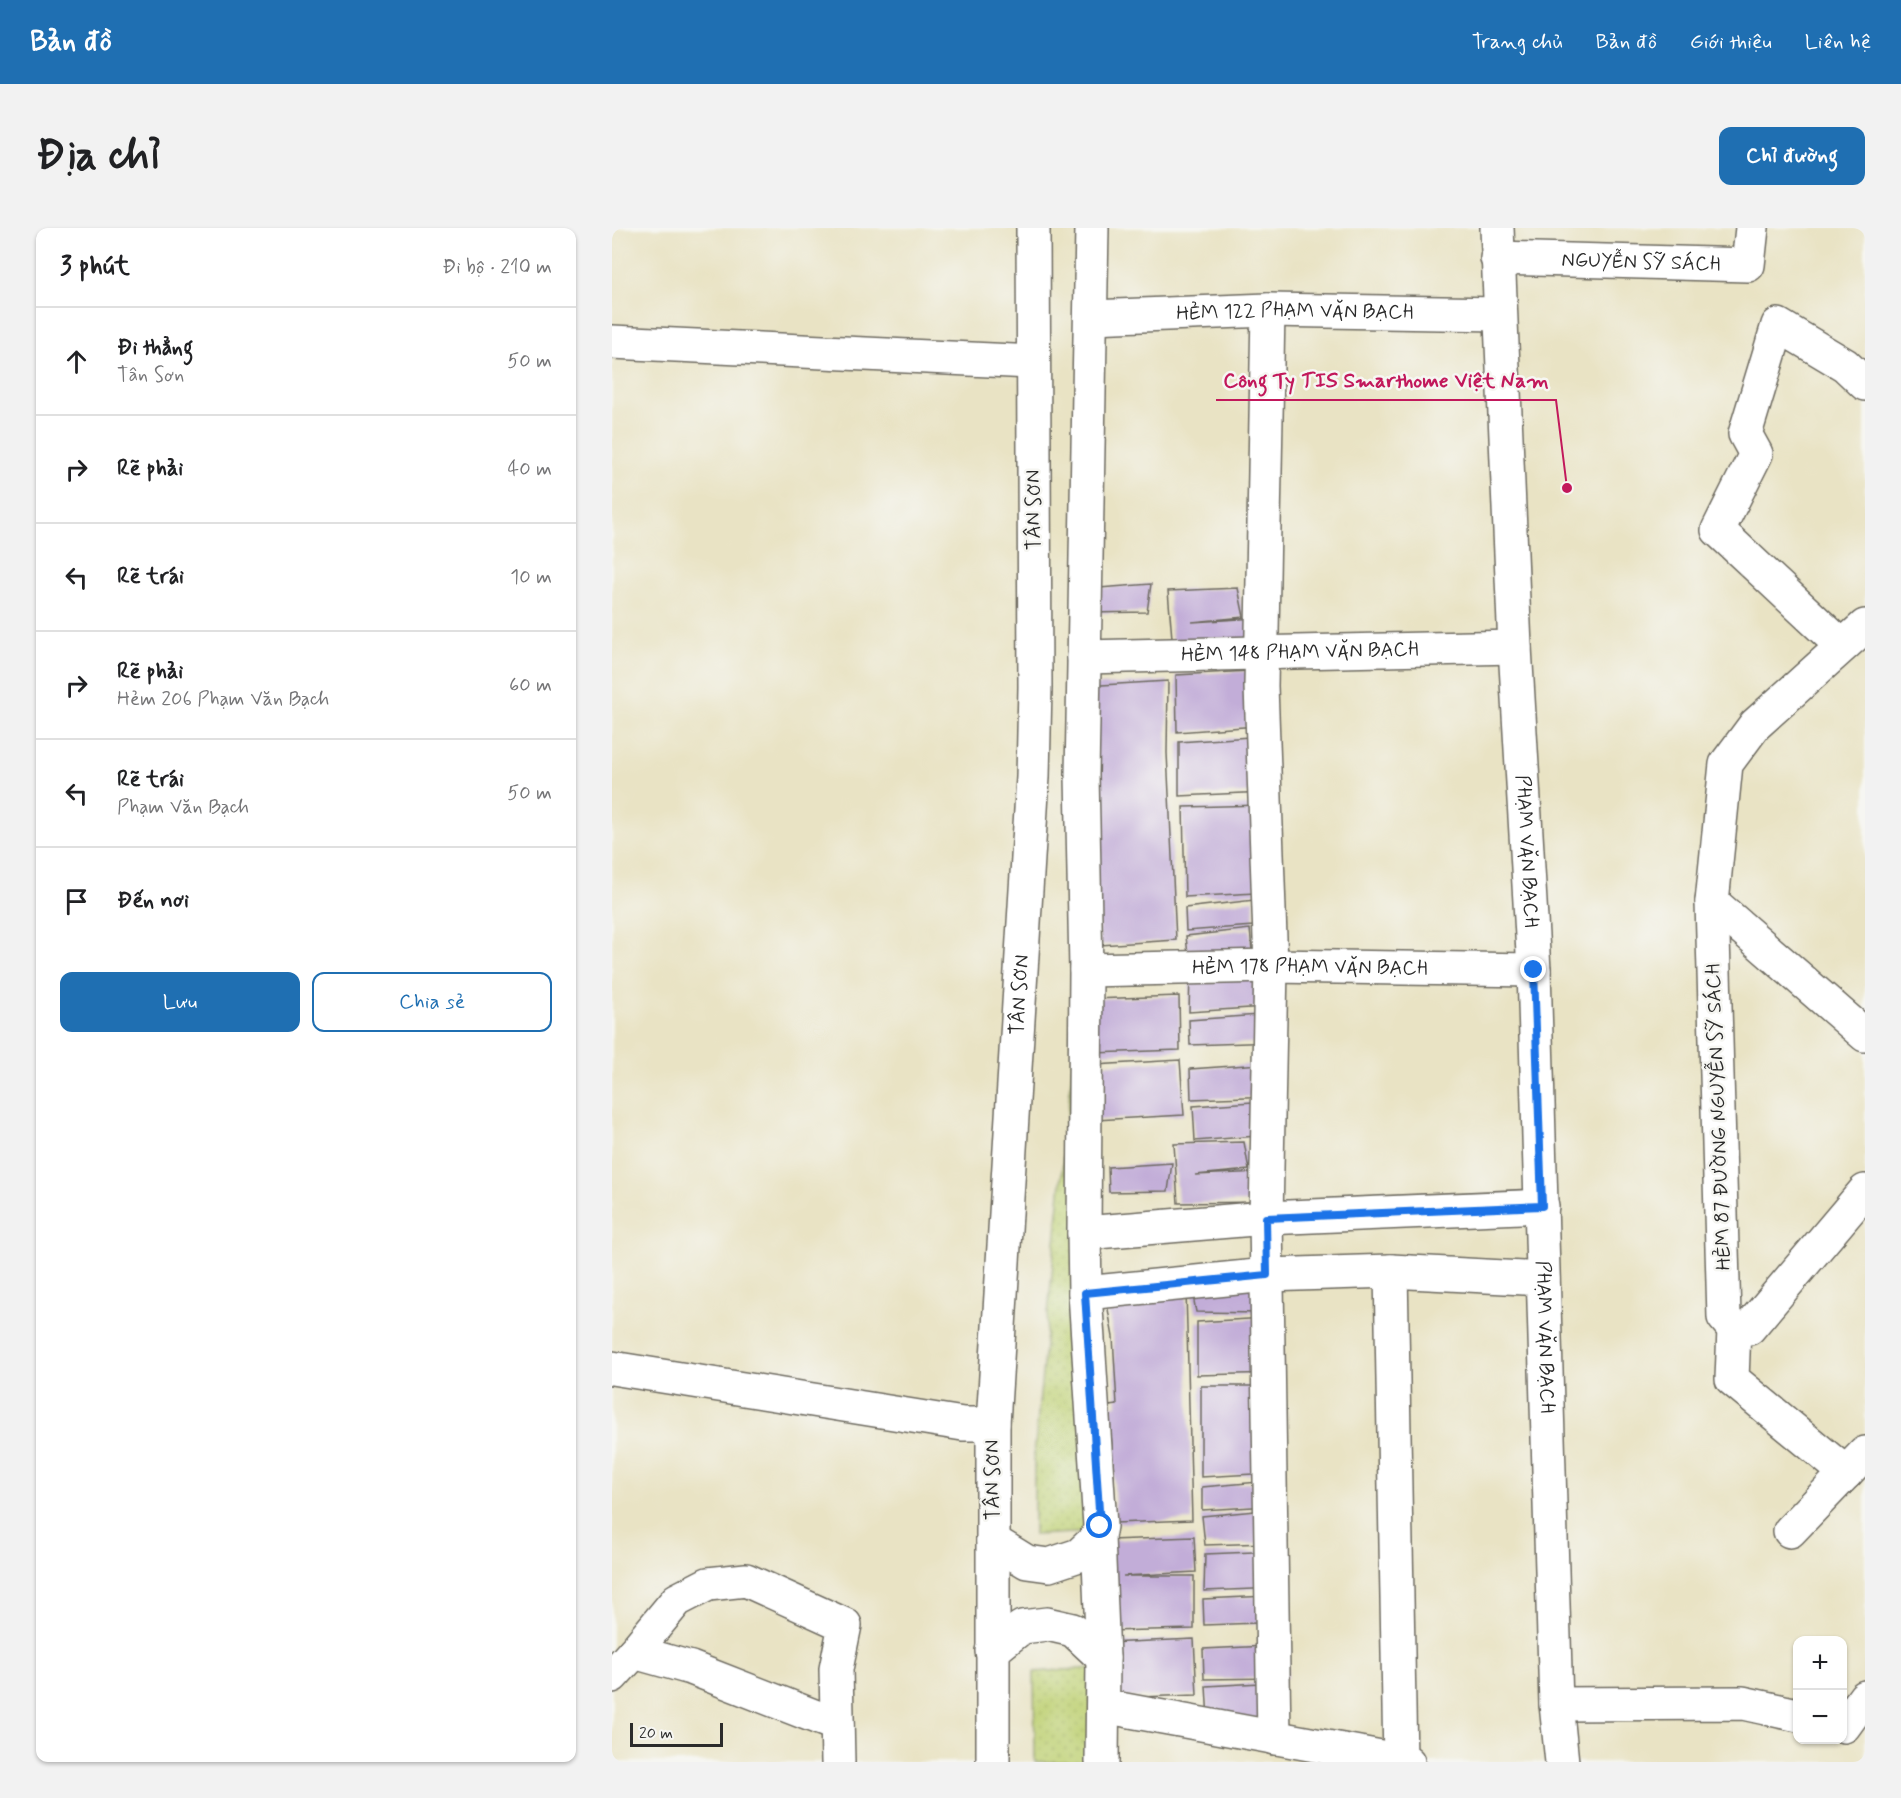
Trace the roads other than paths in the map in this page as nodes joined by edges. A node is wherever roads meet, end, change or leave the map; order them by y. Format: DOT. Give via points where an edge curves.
graph roads {
  1 [pos="1033,228"];
  2 [pos="1092,228"];
  3 [pos="1752,228"];
  4 [pos="1497,243"];
  5 [pos="1268,310"];
  6 [pos="1499,314"];
  7 [pos="1090,317"];
  8 [pos="612,342"];
  9 [pos="1033,362"];
  10 [pos="1865,384"];
  11 [pos="1858,635"];
  12 [pos="1515,647"];
  13 [pos="1261,654"];
  14 [pos="1084,672"];
  15 [pos="1035,687"];
  16 [pos="1082,775"];
  17 [pos="1033,777"];
  18 [pos="1712,902"];
  19 [pos="1271,966"];
  20 [pos="1086,970"];
  21 [pos="1534,970"];
  22 [pos="1865,1035"];
  23 [pos="1865,1191"];
  24 [pos="1542,1206"];
  25 [pos="1266,1218"];
  26 [pos="1084,1233"];
  27 [pos="1391,1271"];
  28 [pos="1267,1275"];
  29 [pos="1543,1279"];
  30 [pos="1085,1293"];
  31 [pos="1734,1329"];
  32 [pos="612,1368"];
  33 [pos="993,1424"];
  34 [pos="1856,1463"];
  35 [pos="1790,1531"];
  36 [pos="1098,1537"];
  37 [pos="993,1541"];
  38 [pos="992,1651"];
  39 [pos="634,1652"];
  40 [pos="1103,1658"];
  41 [pos="612,1676"];
  42 [pos="1865,1697"];
  43 [pos="1556,1704"];
  44 [pos="1103,1706"];
  45 [pos="1793,1714"];
  46 [pos="837,1725"];
  47 [pos="1851,1731"];
  48 [pos="1274,1738"];
  49 [pos="1404,1761"];
  50 [pos="838,1762"];
  51 [pos="993,1762"];
  52 [pos="1102,1762"];
  53 [pos="1562,1762"];
  1 -- 9 [label="street, TÂN SƠN"];
  2 -- 7 [label="street"];
  3 -- 4 [label="street, NGUYỄN SỸ SÁCH" via="1748,265"];
  4 -- 6 [label="street, PHẠM VĂN BẠCH"];
  5 -- 6 [label="street, HẺM 122 PHẠM VĂN BẠCH"];
  5 -- 7 [label="street, HẺM 122 PHẠM VĂN BẠCH"];
  5 -- 13 [label="street"];
  6 -- 12 [label="street, PHẠM VĂN BẠCH"];
  7 -- 14 [label="street"];
  8 -- 9 [label="street"];
  9 -- 15 [label="street, TÂN SƠN"];
  10 -- 11 [label="street" via="1845,365 1778,325 1745,434 1756,454 1718,530"];
  11 -- 18 [label="street, HẺM 87 ĐƯỜNG NGUYỄN SỸ SÁCH" via="1755,725 1726,764"];
  12 -- 13 [label="street, HẺM 148 PHẠM VĂN BẠCH"];
  12 -- 21 [label="street, PHẠM VĂN BẠCH"];
  13 -- 14 [label="street, HẺM 148 PHẠM VĂN BẠCH"];
  13 -- 19 [label="street"];
  14 -- 15 [label="street" via="1060,698 1048,696"];
  14 -- 16 [label="street"];
  15 -- 17 [label="street, TÂN SƠN"];
  16 -- 17 [label="street" via="1069,762 1056,760"];
  16 -- 20 [label="street"];
  17 -- 33 [label="street, TÂN SƠN"];
  18 -- 22 [label="street"];
  18 -- 31 [label="street, HẺM 87 ĐƯỜNG NGUYỄN SỸ SÁCH" via="1724,1317"];
  19 -- 20 [label="street, HẺM 178 PHẠM VĂN BẠCH"];
  19 -- 21 [label="street, HẺM 178 PHẠM VĂN BẠCH"];
  19 -- 25 [label="street"];
  20 -- 26 [label="street"];
  21 -- 24 [label="street, PHẠM VĂN BẠCH"];
  23 -- 31 [label="street" via="1749,1328"];
  24 -- 25 [label="street"];
  24 -- 29 [label="street, PHẠM VĂN BẠCH"];
  25 -- 26 [label="street"];
  25 -- 28 [label="street"];
  26 -- 30 [label="street"];
  27 -- 28 [label="street"];
  27 -- 29 [label="street"];
  27 -- 49 [label="street"];
  28 -- 30 [label="street"];
  28 -- 48 [label="street"];
  29 -- 43 [label="street, PHẠM VĂN BẠCH"];
  30 -- 36 [label="street"];
  31 -- 34 [label="street" via="1732,1380"];
  32 -- 33 [label="street" via="963,1424"];
  33 -- 37 [label="street, TÂN SƠN"];
  34 -- 35 [label="street"];
  36 -- 37 [label="street" via="1079,1555 1049,1565 1027,1562"];
  36 -- 40 [label="street"];
  37 -- 38 [label="street, TÂN SƠN"];
  38 -- 40 [label="street" via="1022,1627 1047,1624 1073,1630"];
  38 -- 51 [label="street, TÂN SƠN"];
  39 -- 41 [label="street"];
  39 -- 46 [label="street" via="691,1668"];
  39 -- 46 [label="street" via="677,1600 708,1584 746,1580 845,1625 836,1669"];
  40 -- 44 [label="street"];
  42 -- 47 [label="street"];
  43 -- 45 [label="street" via="1743,1702"];
  43 -- 53 [label="street, PHẠM VĂN BẠCH"];
  44 -- 48 [label="street"];
  44 -- 52 [label="street"];
  46 -- 50 [label="street"];
  48 -- 49 [label="street"];
}
